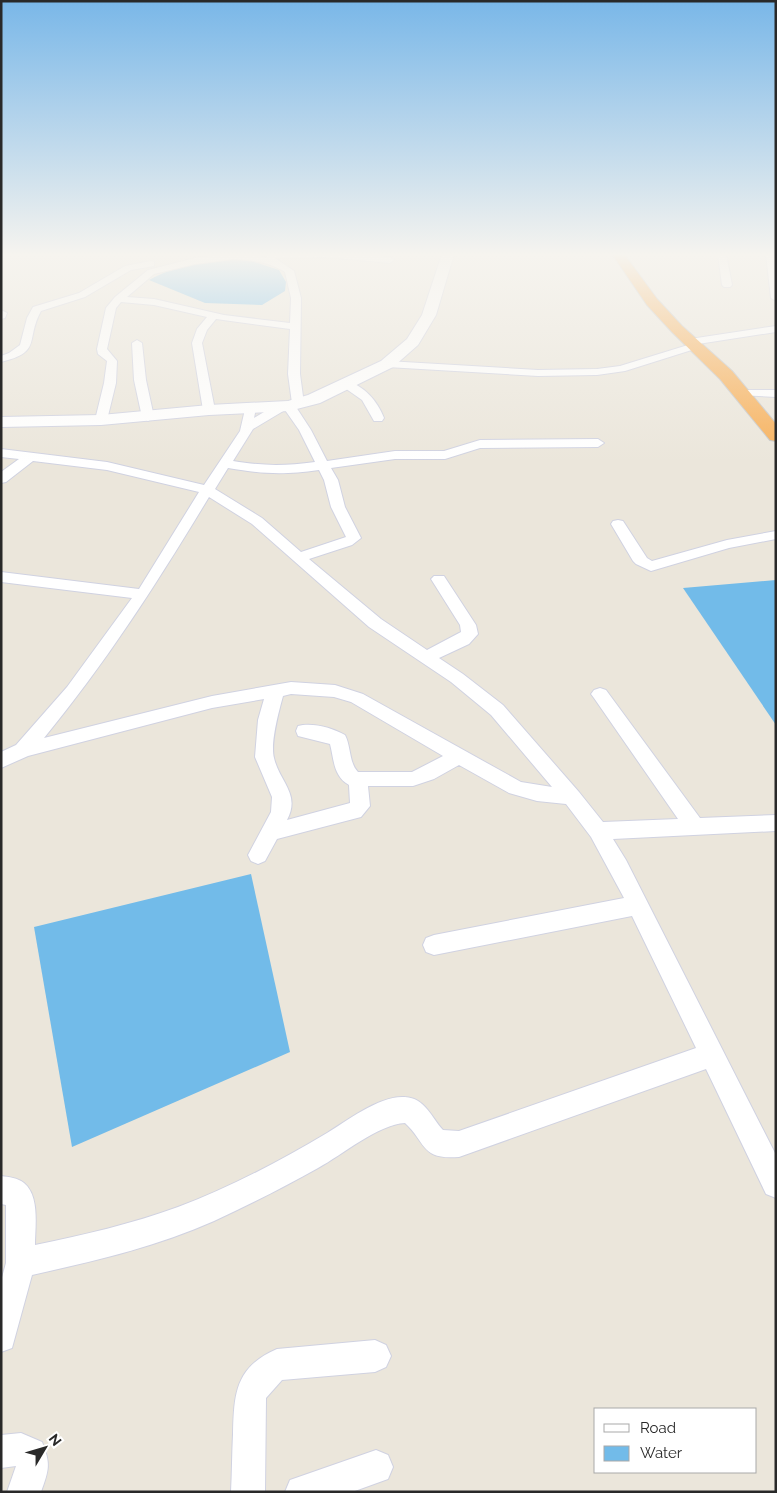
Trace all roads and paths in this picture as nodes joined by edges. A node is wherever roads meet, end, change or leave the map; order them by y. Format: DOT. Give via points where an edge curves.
graph roads {
  1 [pos="32,324"];
  2 [pos="108,324"];
  3 [pos="207,324"];
  4 [pos="270,324"];
  5 [pos="295,324"];
  6 [pos="425,324"];
  7 [pos="673,324"];
  8 [pos="295,327"];
  9 [pos="776,329"];
  10 [pos="137,343"];
  11 [pos="692,344"];
  12 [pos="1,359"];
  13 [pos="387,364"];
  14 [pos="346,384"];
  15 [pos="742,393"];
  16 [pos="776,394"];
  17 [pos="290,405"];
  18 [pos="250,408"];
  19 [pos="209,410"];
  20 [pos="148,416"];
  21 [pos="378,418"];
  22 [pos="101,420"];
  23 [pos="1,422"];
  24 [pos="770,422"];
  25 [pos="247,427"];
  26 [pos="776,436"];
  27 [pos="598,443"];
  28 [pos="1,453"];
  29 [pos="31,456"];
  30 [pos="224,463"];
  31 [pos="323,465"];
  32 [pos="1,479"];
  33 [pos="206,490"];
  34 [pos="618,524"];
  35 [pos="776,535"];
  36 [pos="298,557"];
  37 [pos="1,577"];
  38 [pos="439,579"];
  39 [pos="143,594"];
  40 [pos="426,657"];
  41 [pos="275,691"];
  42 [pos="600,694"];
  43 [pos="305,731"];
  44 [pos="23,750"];
  45 [pos="458,756"];
  46 [pos="1,761"];
  47 [pos="358,780"];
  48 [pos="572,797"];
  49 [pos="776,823"];
  50 [pos="695,827"];
  51 [pos="598,831"];
  52 [pos="271,832"];
  53 [pos="258,856"];
  54 [pos="638,905"];
  55 [pos="434,945"];
  56 [pos="710,1055"];
  57 [pos="776,1184"];
  58 [pos="1,1190"];
  59 [pos="21,1263"];
  60 [pos="1,1337"];
  61 [pos="375,1356"];
  62 [pos="1,1452"];
  63 [pos="376,1467"];
  64 [pos="24,1492"];
  65 [pos="248,1492"];
  66 [pos="302,1492"];
  1 -- 12 [label="street" via="23,352"];
  2 -- 22 [label="street" via="102,352 112,361"];
  3 -- 19 [label="street" via="196,343"];
  4 -- 8 [label="street"];
  5 -- 8 [label="street"];
  6 -- 13 [label="street" via="413,342"];
  7 -- 11 [label="highway"];
  8 -- 17 [label="street"];
  9 -- 11 [label="street"];
  10 -- 20 [label="street" via="140,380"];
  11 -- 13 [label="street" via="621,369 597,372 538,373"];
  11 -- 15 [label="highway"];
  13 -- 14 [label="street"];
  14 -- 17 [label="street" via="314,399"];
  14 -- 21 [label="street" via="367,399"];
  15 -- 16 [label="street"];
  15 -- 24 [label="highway"];
  17 -- 18 [label="street"];
  17 -- 25 [label="street"];
  17 -- 31 [label="street"];
  18 -- 19 [label="street"];
  18 -- 25 [label="street"];
  19 -- 20 [label="street"];
  20 -- 22 [label="street"];
  22 -- 23 [label="street"];
  24 -- 26 [label="highway"];
  25 -- 30 [label="street"];
  27 -- 31 [label="street" via="480,444 445,455 394,455"];
  28 -- 29 [label="street"];
  29 -- 32 [label="street"];
  29 -- 33 [label="street" via="107,466"];
  30 -- 31 [label="street" via="278,470"];
  30 -- 33 [label="street"];
  31 -- 36 [label="street" via="334,485 338,507 354,538"];
  33 -- 36 [label="street" via="256,521"];
  33 -- 39 [label="street"];
  34 -- 35 [label="street" via="641,561 651,566 727,544"];
  36 -- 40 [label="street" via="353,605"];
  37 -- 39 [label="street"];
  38 -- 40 [label="street" via="470,634"];
  39 -- 44 [label="street" via="74,691"];
  40 -- 48 [label="street" via="496,710"];
  41 -- 44 [label="street" via="212,702"];
  41 -- 45 [label="street" via="309,688 357,698"];
  41 -- 52 [label="street" via="267,720 264,756 280,791 282,804"];
  42 -- 50 [label="street"];
  43 -- 47 [label="street" via="338,740 346,774"];
  44 -- 46 [label="street"];
  45 -- 47 [label="street" via="413,779"];
  45 -- 48 [label="street" via="516,788"];
  47 -- 52 [label="street" via="361,801 354,811"];
  48 -- 51 [label="street"];
  49 -- 50 [label="street"];
  50 -- 51 [label="street"];
  51 -- 54 [label="street"];
  52 -- 53 [label="street"];
  54 -- 55 [label="street"];
  54 -- 56 [label="street"];
  56 -- 57 [label="street"];
  56 -- 59 [label="street" via="459,1144 440,1144 412,1112 398,1110 182,1221 138,1236"];
  58 -- 59 [label="street" via="14,1192 20,1199"];
  59 -- 60 [label="street"];
  61 -- 65 [label="street" via="277,1365 267,1371 250,1397"];
  62 -- 64 [label="street" via="21,1449 30,1454 32,1474"];
  63 -- 66 [label="street"];
}
